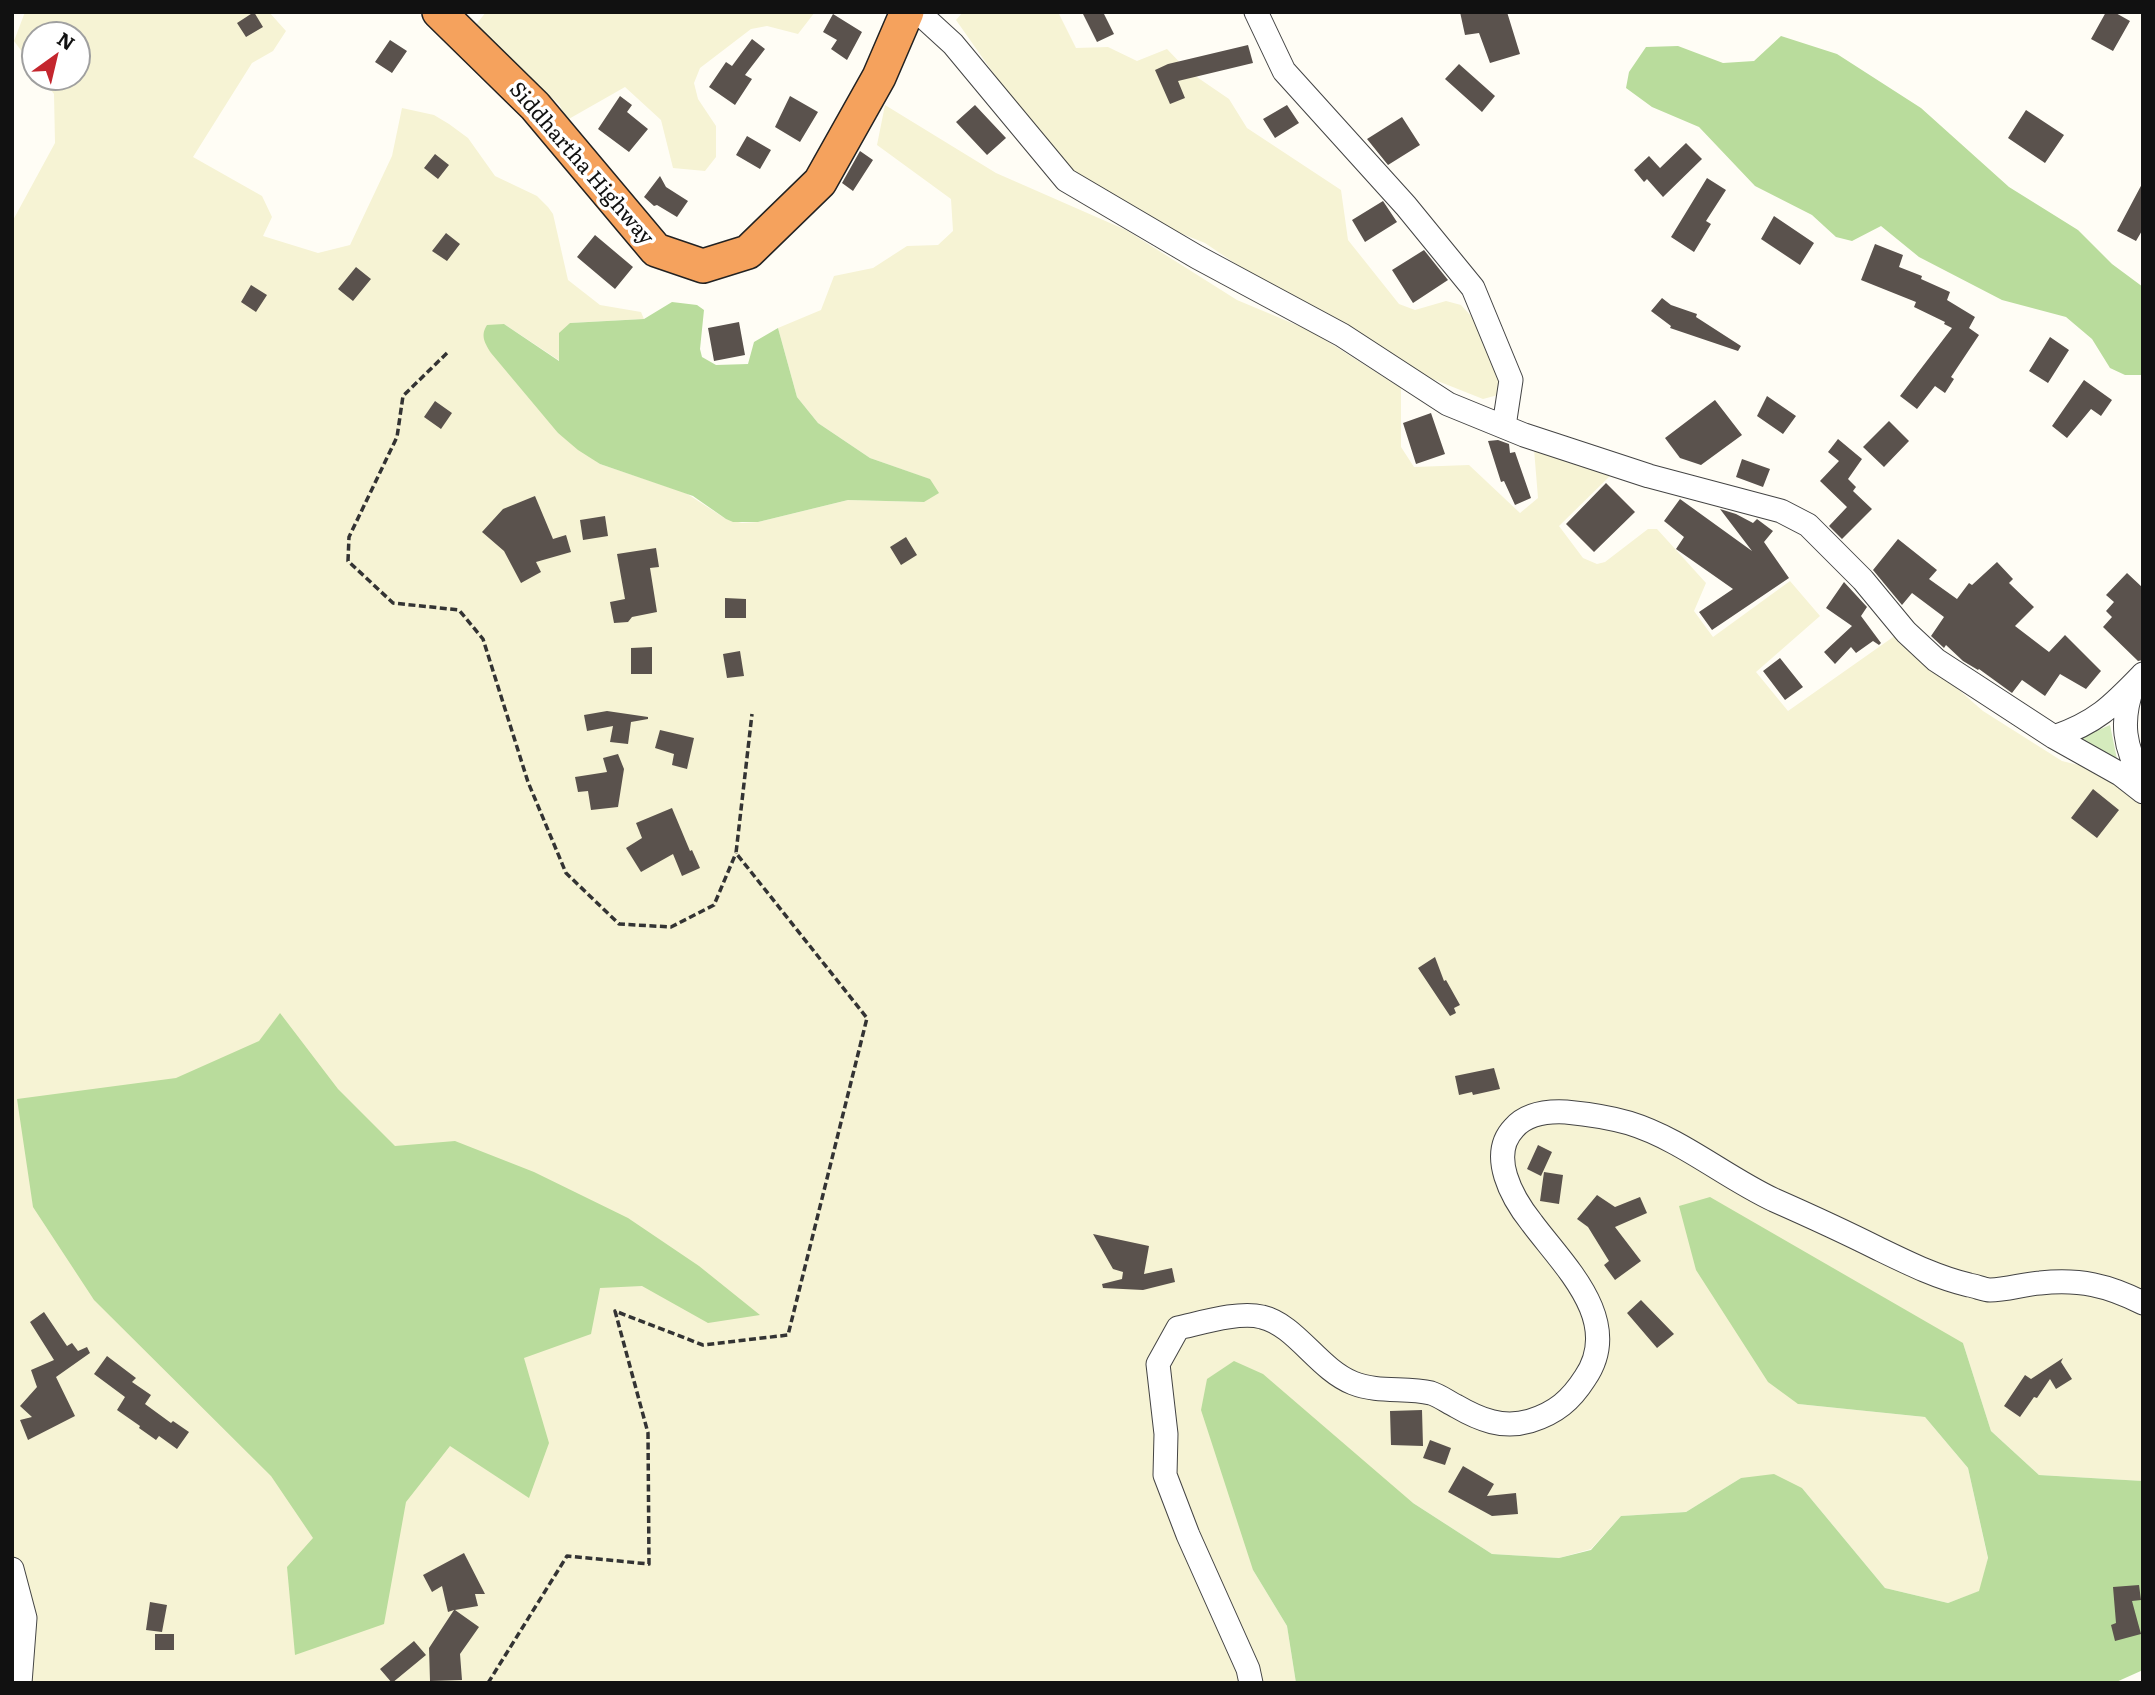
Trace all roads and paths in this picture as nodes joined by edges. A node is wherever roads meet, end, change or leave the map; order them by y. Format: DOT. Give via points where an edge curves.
graph roads {
  1 [pos="439,12"];
  2 [pos="907,12"];
  3 [pos="919,12"];
  4 [pos="1256,12"];
  5 [pos="447,353"];
  6 [pos="1504,426"];
  7 [pos="2138,679"];
  8 [pos="752,714"];
  9 [pos="2054,737"];
  10 [pos="2143,780"];
  11 [pos="2143,792"];
  12 [pos="736,853"];
  13 [pos="2143,1303"];
  14 [pos="12,1569"];
  15 [pos="20,1683"];
  16 [pos="488,1683"];
  17 [pos="1251,1683"];
  1 -- 2 [label="highway, Siddhartha Highway" via="535,106 656,250 703,266 748,252 820,182 879,77"];
  3 -- 6 [label="street" via="953,44 1066,180 1342,335 1448,404"];
  4 -- 6 [label="street" via="1284,71 1473,288 1511,380"];
  5 -- 12 [label="path" via="403,396 397,437 349,537 348,561 393,603 460,610 483,639 528,782 566,873 619,924 671,927 714,905"];
  6 -- 9 [label="street" via="1649,476 1781,511 1808,525 1936,660"];
  7 -- 9 [label="street" via="2100,715"];
  7 -- 10 [label="street" via="2125,707 2125,727 2133,762"];
  8 -- 12 [label="path"];
  9 -- 11 [label="street"];
  12 -- 16 [label="path" via="867,1018 788,1335 703,1345 615,1311 648,1433 649,1564 567,1556"];
  13 -- 17 [label="street" via="2086,1281 1990,1290 1938,1277 1751,1189 1676,1144 1631,1124 1558,1111 1530,1115 1503,1140 1501,1160 1512,1191 1583,1287 1594,1315 1594,1366 1563,1407 1531,1421 1506,1425 1477,1419 1436,1394 1354,1384 1322,1364 1288,1331 1262,1317 1232,1317 1178,1328 1158,1364 1166,1434 1165,1475"];
  14 -- 15 [label="street" via="26,1618"];
}
